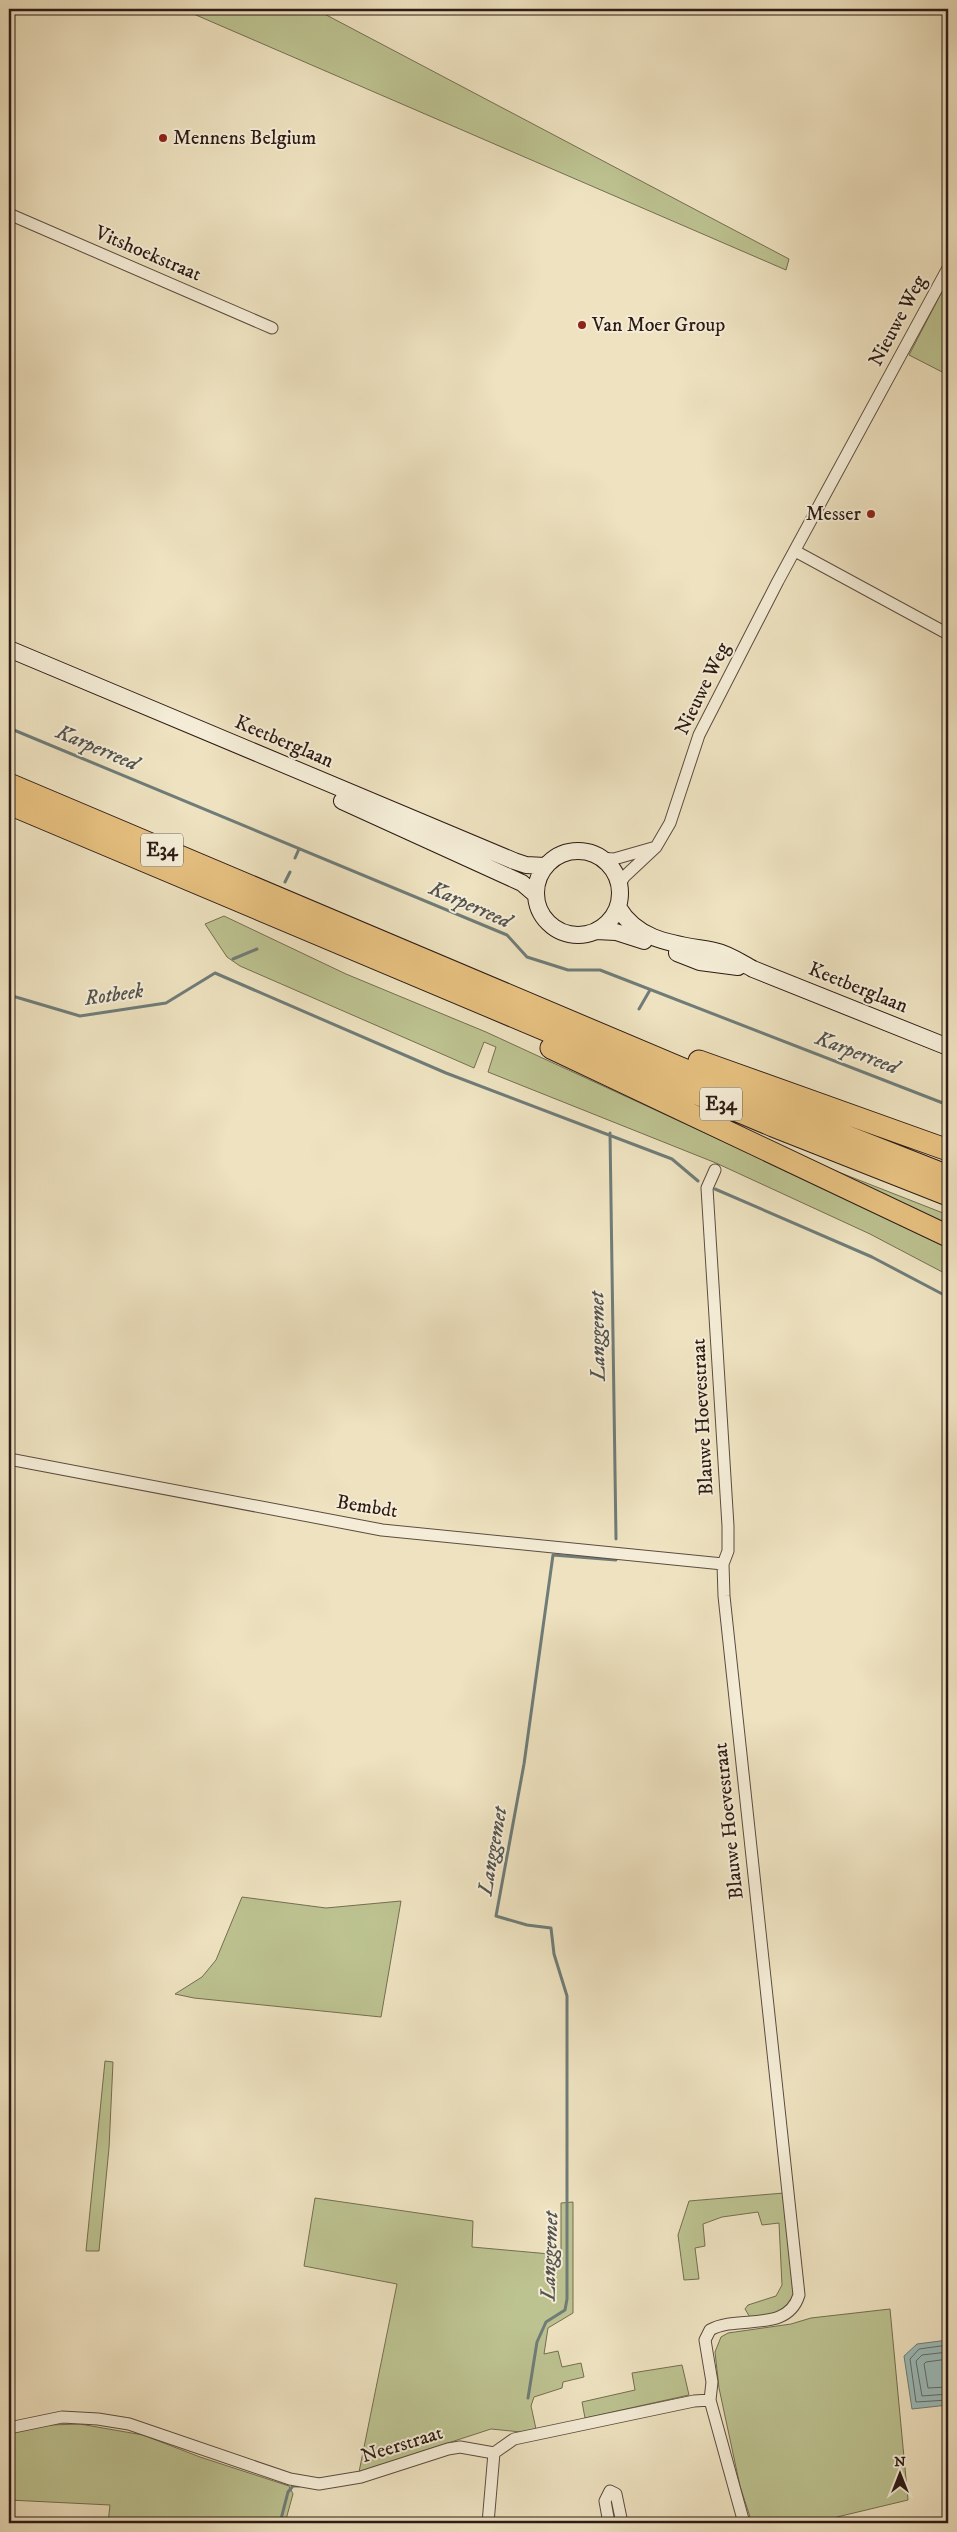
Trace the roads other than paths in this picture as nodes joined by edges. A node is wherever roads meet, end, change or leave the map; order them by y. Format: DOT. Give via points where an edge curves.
graph roads {
  1 [pos="9,214"];
  2 [pos="948,268"];
  3 [pos="272,328"];
  4 [pos="795,551"];
  5 [pos="948,634"];
  6 [pos="9,649"];
  7 [pos="9,660"];
  8 [pos="9,784"];
  9 [pos="9,804"];
  10 [pos="656,846"];
  11 [pos="600,858"];
  12 [pos="546,866"];
  13 [pos="619,886"];
  14 [pos="536,895"];
  15 [pos="618,907"];
  16 [pos="596,931"];
  17 [pos="752,969"];
  18 [pos="496,1010"];
  19 [pos="605,1036"];
  20 [pos="948,1047"];
  21 [pos="948,1150"];
  22 [pos="715,1170"];
  23 [pos="948,1176"];
  24 [pos="948,1195"];
  25 [pos="948,1236"];
  26 [pos="9,1459"];
  27 [pos="723,1564"];
  28 [pos="710,2400"];
  29 [pos="9,2428"];
  30 [pos="494,2453"];
  31 [pos="488,2523"];
  32 [pos="609,2523"];
  33 [pos="622,2523"];
  34 [pos="744,2523"];
  1 -- 3 [label="street, Vitshoekstraat"];
  2 -- 4 [label="street, Nieuwe Weg"];
  4 -- 5 [label="street"];
  4 -- 10 [label="street, Nieuwe Weg" via="699,735 670,823"];
  6 -- 12 [label="main road, Keetberglaan" via="514,861"];
  7 -- 14 [label="main road, Keetberglaan" via="389,821 522,883"];
  8 -- 19 [label="highway, E34"];
  9 -- 18 [label="highway, E34"];
  10 -- 11 [label="street" via="614,859"];
  10 -- 13 [label="street, Nieuwe Weg"];
  11 -- 12 [label="main road" via="586,852 569,852 554,858"];
  11 -- 13 [label="main road" via="613,870"];
  12 -- 14 [label="main road" via="538,879"];
  13 -- 15 [label="main road"];
  14 -- 16 [label="main road" via="542,915 556,929 571,934"];
  15 -- 16 [label="main road"];
  15 -- 17 [label="main road, Keetberglaan" via="627,922 638,930 682,948 734,958"];
  16 -- 17 [label="main road, Keetberglaan" via="616,932 700,962"];
  17 -- 20 [label="main road, Keetberglaan"];
  18 -- 24 [label="highway, E34"];
  18 -- 25 [label="highway" via="513,1030"];
  19 -- 21 [label="highway" via="638,1038"];
  19 -- 23 [label="highway, E34"];
  22 -- 27 [label="street, Blauwe Hoevestraat" via="708,1188 728,1526 728,1551"];
  26 -- 27 [label="street, Bembdt" via="382,1530"];
  27 -- 28 [label="street, Blauwe Hoevestraat" via="799,2295 791,2311 780,2317 710,2330 705,2340 712,2382"];
  28 -- 30 [label="street" via="514,2439"];
  28 -- 34 [label="street"];
  29 -- 30 [label="street, Neerstraat" via="62,2417 129,2424 290,2480 319,2484 361,2477 448,2449 460,2447"];
  30 -- 31 [label="street"];
  32 -- 33 [label="street" via="605,2501 610,2491 618,2499"];
}
